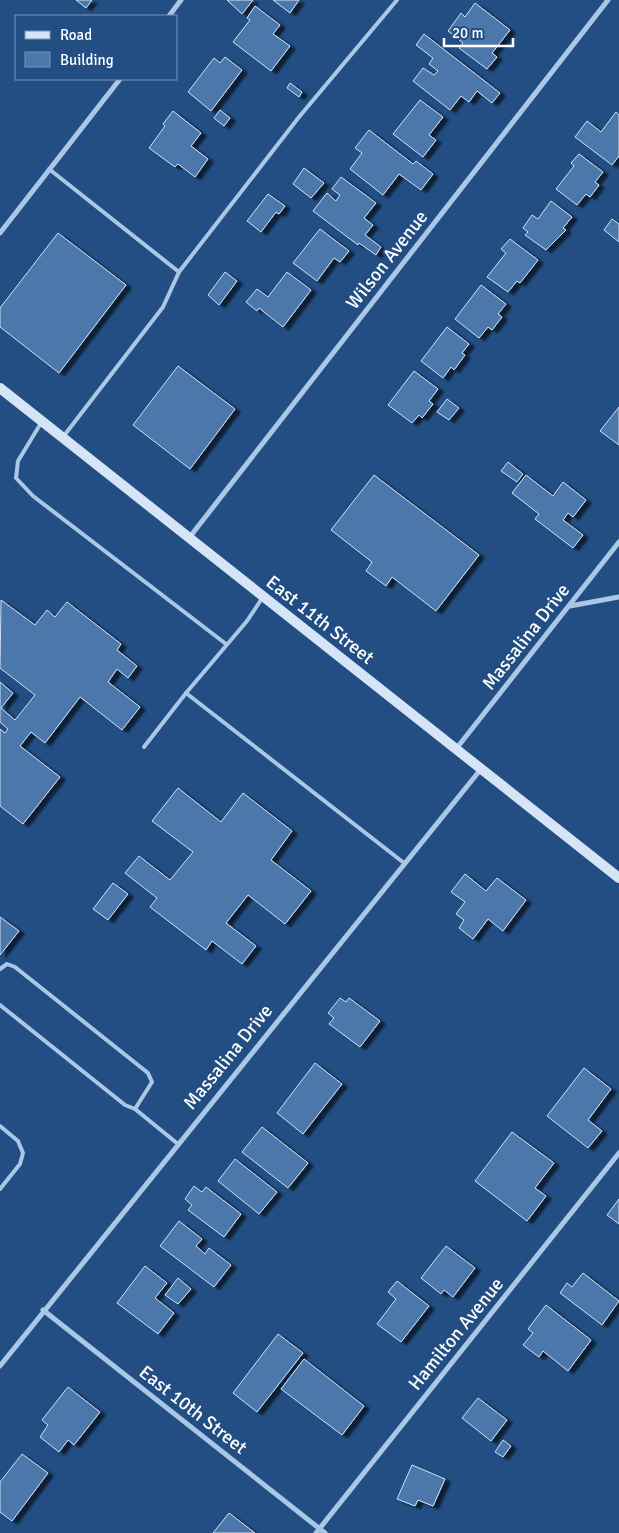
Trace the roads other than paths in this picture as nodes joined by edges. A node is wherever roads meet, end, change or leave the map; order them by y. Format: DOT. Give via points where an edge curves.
graph roads {
  1 [pos="181,0"];
  2 [pos="397,0"];
  3 [pos="608,0"];
  4 [pos="169,15"];
  5 [pos="119,80"];
  6 [pos="49,169"];
  7 [pos="0,233"];
  8 [pos="179,272"];
  9 [pos="0,388"];
  10 [pos="41,421"];
  11 [pos="62,438"];
  12 [pos="189,538"];
  13 [pos="619,542"];
  14 [pos="263,596"];
  15 [pos="619,597"];
  16 [pos="569,606"];
  17 [pos="226,644"];
  18 [pos="186,693"];
  19 [pos="144,747"];
  20 [pos="456,749"];
  21 [pos="481,769"];
  22 [pos="404,863"];
  23 [pos="619,878"];
  24 [pos="0,968"];
  25 [pos="0,1005"];
  26 [pos="136,1109"];
  27 [pos="0,1126"];
  28 [pos="178,1144"];
  29 [pos="619,1153"];
  30 [pos="0,1189"];
  31 [pos="43,1310"];
  32 [pos="0,1366"];
  33 [pos="317,1531"];
  34 [pos="324,1533"];
  1 -- 4 [label="street"];
  2 -- 8 [label="lane" via="299,118"];
  3 -- 12 [label="street, Wilson Avenue"];
  5 -- 6 [label="street"];
  6 -- 7 [label="street"];
  6 -- 8 [label="lane"];
  8 -- 11 [label="lane" via="163,307"];
  9 -- 10 [label="main road, East 11th Street"];
  10 -- 11 [label="main road, East 11th Street"];
  10 -- 17 [label="lane" via="18,461 16,478 33,496"];
  11 -- 12 [label="main road, East 11th Street"];
  12 -- 14 [label="main road, East 11th Street"];
  13 -- 16 [label="street, Massalina Drive"];
  14 -- 17 [label="lane"];
  14 -- 20 [label="main road, East 11th Street"];
  15 -- 16 [label="street"];
  16 -- 20 [label="street, Massalina Drive"];
  17 -- 18 [label="lane"];
  18 -- 19 [label="lane"];
  18 -- 22 [label="lane"];
  20 -- 21 [label="main road, East 11th Street"];
  21 -- 22 [label="street, Massalina Drive"];
  21 -- 23 [label="main road, East 11th Street"];
  22 -- 28 [label="street, Massalina Drive"];
  24 -- 26 [label="lane" via="7,964 14,967 148,1073 152,1082"];
  25 -- 26 [label="lane" via="125,1105"];
  26 -- 28 [label="lane"];
  27 -- 30 [label="lane" via="18,1141 24,1153 20,1164"];
  28 -- 31 [label="street, Massalina Drive"];
  29 -- 33 [label="street, Hamilton Avenue"];
  31 -- 32 [label="street, Massalina Drive"];
  31 -- 33 [label="street, East 10th Street"];
  33 -- 34 [label="street, East 10th Street"];
}
